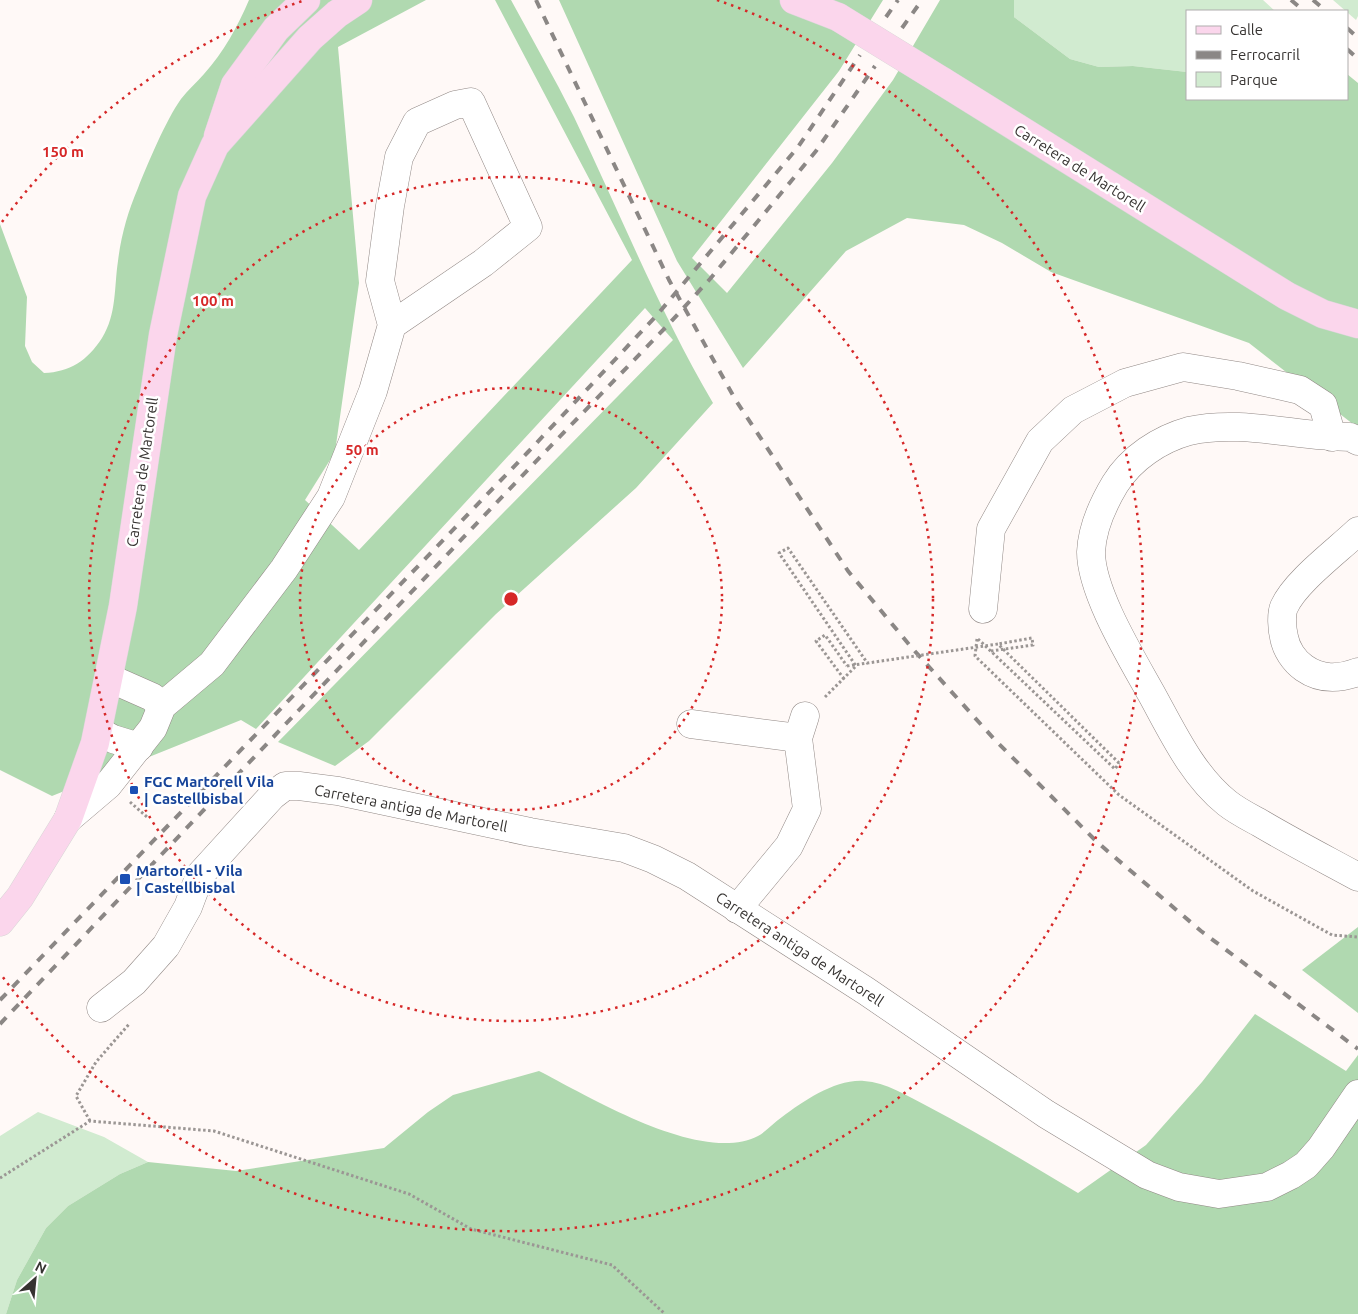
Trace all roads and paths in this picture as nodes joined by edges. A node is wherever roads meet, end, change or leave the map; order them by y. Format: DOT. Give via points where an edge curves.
graph roads {
  1 [pos="306,0"];
  2 [pos="358,0"];
  3 [pos="794,0"];
  4 [pos="817,0"];
  5 [pos="838,17"];
  6 [pos="215,145"];
  7 [pos="1323,314"];
  8 [pos="1358,324"];
  9 [pos="392,325"];
  10 [pos="1358,344"];
  11 [pos="1349,436"];
  12 [pos="1358,531"];
  13 [pos="983,609"];
  14 [pos="977,639"];
  15 [pos="998,644"];
  16 [pos="990,651"];
  17 [pos="868,664"];
  18 [pos="1358,672"];
  19 [pos="109,678"];
  20 [pos="844,678"];
  21 [pos="162,706"];
  22 [pos="691,724"];
  23 [pos="801,727"];
  24 [pos="98,731"];
  25 [pos="139,746"];
  26 [pos="68,819"];
  27 [pos="1358,877"];
  28 [pos="737,909"];
  29 [pos="0,922"];
  30 [pos="1358,937"];
  31 [pos="101,1008"];
  32 [pos="1358,1094"];
  33 [pos="0,1178"];
  34 [pos="665,1314"];
  1 -- 6 [label="main road" via="276,29 235,85"];
  2 -- 6 [label="main road, Carretera de Martorell" via="336,14 310,38"];
  3 -- 5 [label="main road"];
  4 -- 5 [label="main road"];
  5 -- 7 [label="main road, Carretera de Martorell, bridge" via="1287,296"];
  6 -- 19 [label="main road, Carretera de Martorell" via="192,196 179,252"];
  7 -- 8 [label="main road"];
  7 -- 10 [label="main road"];
  9 -- 9 [label="street" via="380,281 399,157 417,122 455,105 471,102 528,227 483,263"];
  9 -- 21 [label="street" via="373,390 332,498 284,569 212,664"];
  11 -- 13 [label="street" via="1323,405 1300,390 1183,367 1125,383 1073,410 1040,441 991,529"];
  11 -- 27 [label="street" via="1220,427 1189,431 1167,439 1136,458 1122,473 1096,523 1091,553 1101,593 1115,628 1186,756 1202,777 1227,803"];
  12 -- 18 [label="street" via="1294,590 1283,608 1283,632 1285,646 1299,665 1311,673 1328,678"];
  13 -- 14 [label="path"];
  14 -- 16 [label="path"];
  14 -- 30 [label="path" via="975,656 1119,795 1253,891 1332,935"];
  15 -- 16 [label="path" via="1032,638 1033,645"];
  15 -- 16 [label="path, bridge" via="1120,763 1115,769"];
  15 -- 17 [label="path, bridge"];
  17 -- 20 [label="path, bridge" via="847,666 825,635 816,641"];
  17 -- 20 [label="path" via="788,548 779,553 856,666"];
  19 -- 21 [label="street" via="152,697"];
  19 -- 24 [label="main road, Carretera de Martorell"];
  20 -- 23 [label="path"];
  21 -- 25 [label="street" via="153,728"];
  22 -- 23 [label="street"];
  23 -- 28 [label="street" via="807,809 789,846"];
  24 -- 25 [label="street"];
  24 -- 26 [label="main road, Carretera de Martorell" via="84,780"];
  25 -- 26 [label="street" via="108,785"];
  26 -- 29 [label="main road, Carretera de Martorell" via="25,889"];
  28 -- 31 [label="street, Carretera antiga de Martorell" via="687,876 624,848 530,832 338,791 285,786 200,875 188,907 166,946 134,982"];
  28 -- 32 [label="street, Carretera antiga de Martorell" via="866,991 1046,1114 1146,1175 1179,1187 1219,1194 1267,1187 1291,1175 1306,1165 1321,1148"];
  33 -- 34 [label="path" via="90,1121 214,1131 408,1194 471,1229 612,1265"];
}
